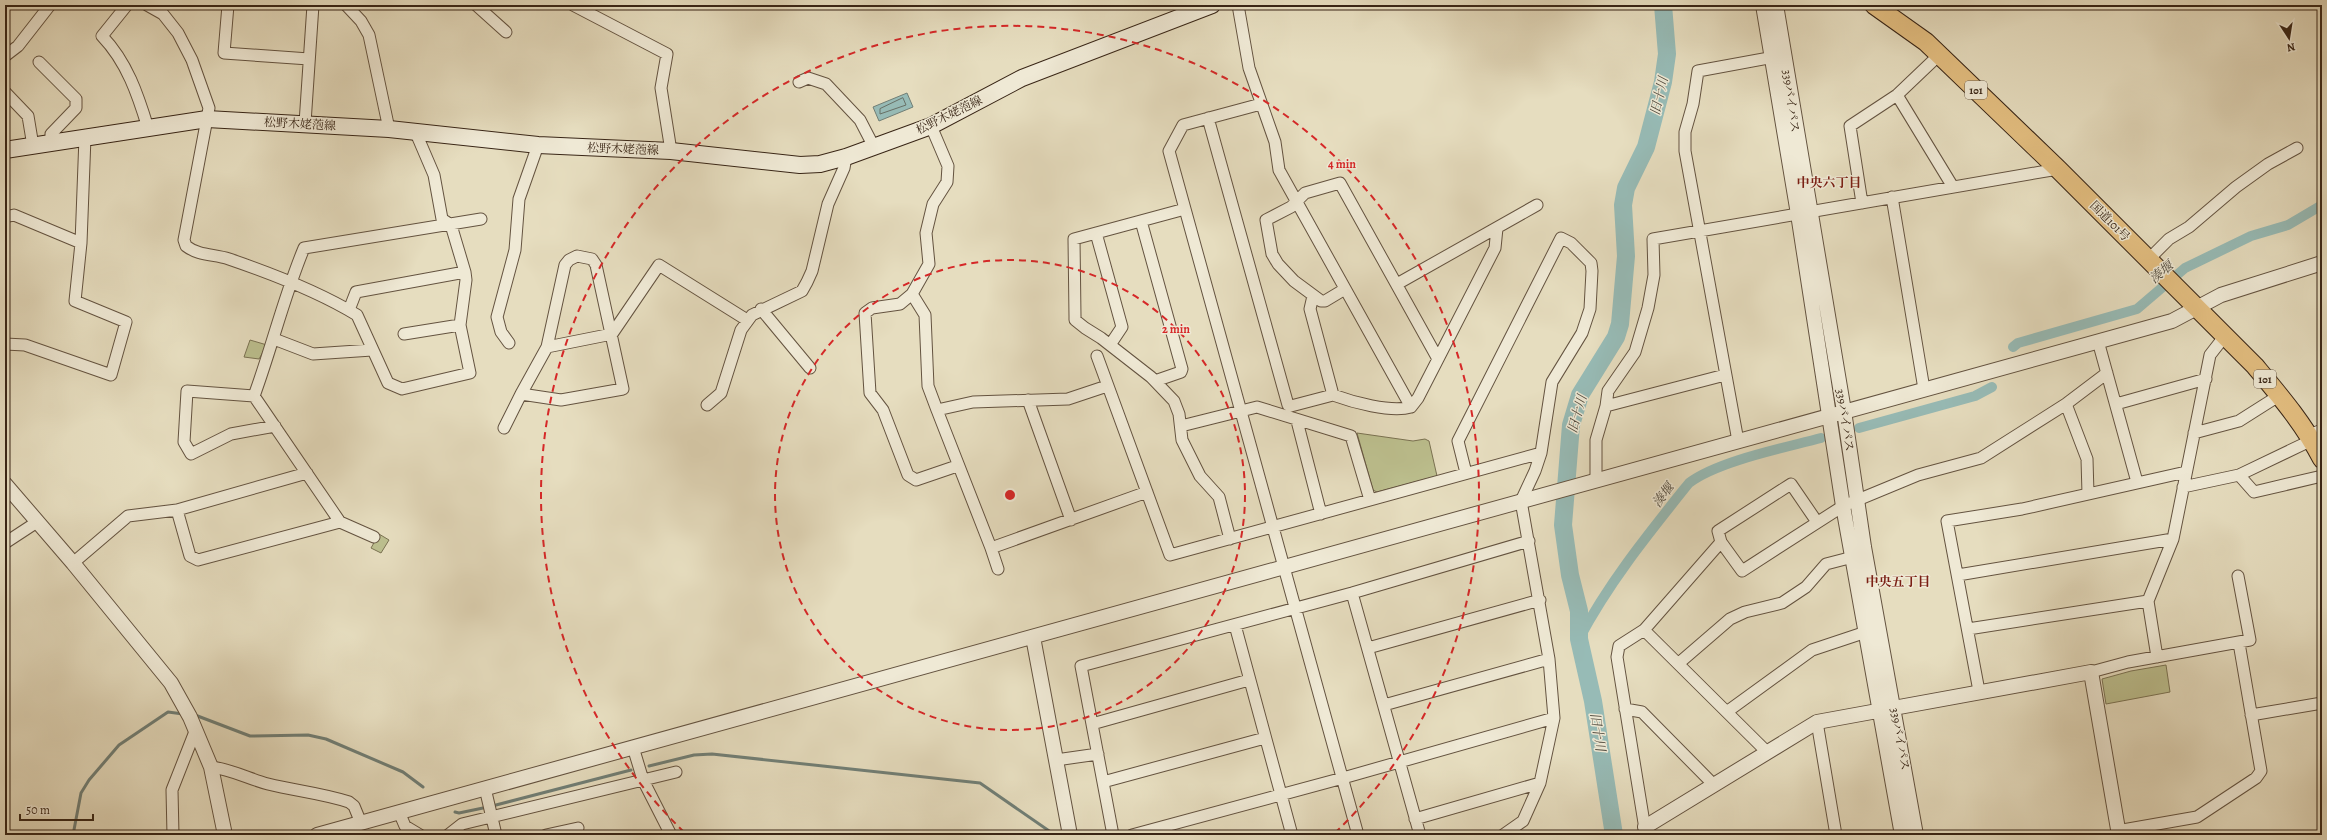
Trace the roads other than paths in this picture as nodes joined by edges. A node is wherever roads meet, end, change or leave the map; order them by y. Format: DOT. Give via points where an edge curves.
graph roads {
  1 [pos="50,5"];
  2 [pos="127,5"];
  3 [pos="147,5"];
  4 [pos="228,5"];
  5 [pos="313,5"];
  6 [pos="346,5"];
  7 [pos="476,5"];
  8 [pos="573,5"];
  9 [pos="1212,5"];
  10 [pos="1238,5"];
  11 [pos="1763,5"];
  12 [pos="1776,5"];
  13 [pos="1874,5"];
  14 [pos="506,32"];
  15 [pos="1939,55"];
  16 [pos="5,56"];
  17 [pos="1778,56"];
  18 [pos="309,59"];
  19 [pos="39,62"];
  20 [pos="799,82"];
  21 [pos="5,92"];
  22 [pos="1897,95"];
  23 [pos="1261,104"];
  24 [pos="1208,118"];
  25 [pos="207,119"];
  26 [pos="305,123"];
  27 [pos="931,126"];
  28 [pos="148,128"];
  29 [pos="389,129"];
  30 [pos="416,133"];
  31 [pos="85,138"];
  32 [pos="51,143"];
  33 [pos="538,145"];
  34 [pos="33,146"];
  35 [pos="874,147"];
  36 [pos="2297,148"];
  37 [pos="5,150"];
  38 [pos="671,151"];
  39 [pos="846,157"];
  40 [pos="2058,169"];
  41 [pos="1953,187"];
  42 [pos="1892,197"];
  43 [pos="1297,202"];
  44 [pos="1862,202"];
  45 [pos="1536,205"];
  46 [pos="1185,209"];
  47 [pos="1804,213"];
  48 [pos="5,217"];
  49 [pos="481,219"];
  50 [pos="1141,221"];
  51 [pos="451,225"];
  52 [pos="1497,228"];
  53 [pos="1700,230"];
  54 [pos="1096,233"];
  55 [pos="81,243"];
  56 [pos="2148,260"];
  57 [pos="2322,263"];
  58 [pos="465,272"];
  59 [pos="290,283"];
  60 [pos="1396,284"];
  61 [pos="1345,289"];
  62 [pos="912,294"];
  63 [pos="1313,296"];
  64 [pos="2196,308"];
  65 [pos="761,309"];
  66 [pos="349,310"];
  67 [pos="747,320"];
  68 [pos="460,325"];
  69 [pos="404,334"];
  70 [pos="612,334"];
  71 [pos="2224,337"];
  72 [pos="274,339"];
  73 [pos="2098,341"];
  74 [pos="509,343"];
  75 [pos="5,344"];
  76 [pos="1110,345"];
  77 [pos="547,348"];
  78 [pos="372,350"];
  79 [pos="1096,356"];
  80 [pos="1438,359"];
  81 [pos="810,368"];
  82 [pos="2107,373"];
  83 [pos="1725,375"];
  84 [pos="2206,379"];
  85 [pos="1155,381"];
  86 [pos="1107,386"];
  87 [pos="1924,389"];
  88 [pos="521,394"];
  89 [pos="1333,395"];
  90 [pos="2280,395"];
  91 [pos="254,396"];
  92 [pos="1028,400"];
  93 [pos="2066,404"];
  94 [pos="2116,404"];
  95 [pos="707,405"];
  96 [pos="1606,406"];
  97 [pos="1411,407"];
  98 [pos="937,410"];
  99 [pos="1242,411"];
  100 [pos="1844,412"];
  101 [pos="1829,416"];
  102 [pos="1296,421"];
  103 [pos="274,426"];
  104 [pos="1181,426"];
  105 [pos="504,428"];
  106 [pos="2194,433"];
  107 [pos="2314,435"];
  108 [pos="1738,441"];
  109 [pos="1541,453"];
  110 [pos="2322,459"];
  111 [pos="957,466"];
  112 [pos="2186,472"];
  113 [pos="307,473"];
  114 [pos="1466,473"];
  115 [pos="2239,475"];
  116 [pos="2322,476"];
  117 [pos="1591,482"];
  118 [pos="2137,482"];
  119 [pos="5,484"];
  120 [pos="2183,487"];
  121 [pos="1147,492"];
  122 [pos="2088,494"];
  123 [pos="1370,500"];
  124 [pos="1857,500"];
  125 [pos="1521,501"];
  126 [pos="1843,506"];
  127 [pos="177,510"];
  128 [pos="1321,514"];
  129 [pos="1071,520"];
  130 [pos="37,522"];
  131 [pos="340,522"];
  132 [pos="1817,522"];
  133 [pos="1273,527"];
  134 [pos="374,537"];
  135 [pos="1230,538"];
  136 [pos="2173,539"];
  137 [pos="1529,541"];
  138 [pos="1721,542"];
  139 [pos="5,543"];
  140 [pos="991,548"];
  141 [pos="1853,557"];
  142 [pos="73,563"];
  143 [pos="1284,567"];
  144 [pos="998,569"];
  145 [pos="1958,575"];
  146 [pos="2238,576"];
  147 [pos="1352,593"];
  148 [pos="1540,600"];
  149 [pos="2148,601"];
  150 [pos="1296,608"];
  151 [pos="1235,625"];
  152 [pos="1968,629"];
  153 [pos="1644,630"];
  154 [pos="1873,630"];
  155 [pos="1033,637"];
  156 [pos="2239,642"];
  157 [pos="1368,648"];
  158 [pos="2157,657"];
  159 [pos="1549,658"];
  160 [pos="1679,663"];
  161 [pos="2091,672"];
  162 [pos="1249,680"];
  163 [pos="1979,691"];
  164 [pos="2322,703"];
  165 [pos="1384,705"];
  166 [pos="1888,708"];
  167 [pos="1625,710"];
  168 [pos="1728,711"];
  169 [pos="2251,715"];
  170 [pos="191,718"];
  171 [pos="1554,718"];
  172 [pos="1817,722"];
  173 [pos="1092,724"];
  174 [pos="1266,738"];
  175 [pos="633,747"];
  176 [pos="1767,752"];
  177 [pos="1098,754"];
  178 [pos="1056,760"];
  179 [pos="1400,762"];
  180 [pos="211,768"];
  181 [pos="676,772"];
  182 [pos="1343,778"];
  183 [pos="643,780"];
  184 [pos="1103,782"];
  185 [pos="1540,783"];
  186 [pos="1714,785"];
  187 [pos="484,788"];
  188 [pos="1281,796"];
  189 [pos="399,812"];
  190 [pos="492,817"];
  191 [pos="1415,818"];
  192 [pos="361,823"];
  193 [pos="578,828"];
  194 [pos="1646,831"];
  195 [pos="2118,833"];
  196 [pos="173,835"];
  197 [pos="225,835"];
  198 [pos="317,835"];
  199 [pos="420,835"];
  200 [pos="448,835"];
  201 [pos="496,835"];
  202 [pos="546,835"];
  203 [pos="671,835"];
  204 [pos="1070,835"];
  205 [pos="1113,835"];
  206 [pos="1132,835"];
  207 [pos="1292,835"];
  208 [pos="1358,835"];
  209 [pos="1420,835"];
  210 [pos="1503,835"];
  211 [pos="1836,835"];
  212 [pos="1902,835"];
  213 [pos="1916,835"];
  1 -- 16 [label="street" via="18,46"];
  2 -- 28 [label="street" via="102,36 116,50 139,96"];
  3 -- 25 [label="street" via="163,14 192,60 209,108"];
  4 -- 18 [label="street" via="224,53"];
  5 -- 18 [label="street"];
  6 -- 29 [label="street" via="361,21 369,35"];
  7 -- 14 [label="street"];
  8 -- 38 [label="street" via="667,54 661,88"];
  9 -- 27 [label="main road, 松野木姥萢線" via="1022,78"];
  10 -- 23 [label="street" via="1244,50"];
  11 -- 17 [label="street"];
  12 -- 17 [label="street, 339バイパス"];
  13 -- 15 [label="highway, 国道101号 / 101" via="1926,42"];
  15 -- 22 [label="street"];
  15 -- 40 [label="highway, 国道101号 / 101"];
  17 -- 47 [label="street, 339バイパス"];
  17 -- 53 [label="street" via="1698,71 1685,132 1685,151"];
  18 -- 26 [label="street"];
  19 -- 32 [label="street" via="76,100 76,108 51,134"];
  20 -- 35 [label="street" via="808,78 826,84 860,120"];
  21 -- 34 [label="street" via="28,116"];
  22 -- 41 [label="street"];
  22 -- 44 [label="street" via="1850,126"];
  23 -- 24 [label="street"];
  23 -- 43 [label="street" via="1275,142 1279,170"];
  24 -- 46 [label="street" via="1184,125 1169,149"];
  24 -- 89 [label="street" via="1288,405"];
  25 -- 26 [label="main road, 松野木姥萢線"];
  25 -- 28 [label="main road, 松野木姥萢線"];
  25 -- 59 [label="street" via="184,240 186,246 193,252 228,258"];
  26 -- 29 [label="main road, 松野木姥萢線"];
  27 -- 35 [label="main road, 松野木姥萢線"];
  27 -- 62 [label="street" via="948,166 946,182 933,204 926,233 929,264"];
  28 -- 31 [label="main road, 松野木姥萢線"];
  29 -- 30 [label="main road, 松野木姥萢線"];
  30 -- 33 [label="main road, 松野木姥萢線"];
  30 -- 51 [label="street" via="434,175 442,219"];
  31 -- 32 [label="main road, 松野木姥萢線"];
  31 -- 55 [label="street"];
  32 -- 34 [label="main road, 松野木姥萢線"];
  33 -- 38 [label="main road, 松野木姥萢線"];
  33 -- 74 [label="street" via="519,199 515,250 497,317 501,332"];
  34 -- 37 [label="main road, 松野木姥萢線"];
  35 -- 39 [label="main road, 松野木姥萢線"];
  36 -- 56 [label="street" via="2268,164 2236,187 2188,227 2169,239"];
  38 -- 39 [label="main road, 松野木姥萢線" via="800,165 820,164"];
  39 -- 65 [label="street" via="844,168 828,204 812,271 802,291"];
  40 -- 41 [label="street"];
  40 -- 56 [label="highway, 国道101号 / 101"];
  41 -- 42 [label="street"];
  42 -- 44 [label="street"];
  42 -- 87 [label="street"];
  43 -- 60 [label="street" via="1305,194 1340,183"];
  43 -- 61 [label="street"];
  43 -- 63 [label="street" via="1266,220 1275,260 1294,281"];
  44 -- 47 [label="street"];
  45 -- 52 [label="street"];
  46 -- 50 [label="street"];
  46 -- 99 [label="street"];
  47 -- 53 [label="street"];
  47 -- 100 [label="street, 339バイパス"];
  47 -- 101 [label="street"];
  48 -- 55 [label="street" via="14,215"];
  49 -- 51 [label="street"];
  50 -- 54 [label="street"];
  50 -- 85 [label="street" via="1182,369 1181,372"];
  51 -- 58 [label="street"];
  51 -- 59 [label="street" via="304,248"];
  52 -- 60 [label="street"];
  52 -- 80 [label="street" via="1495,248"];
  53 -- 83 [label="street"];
  53 -- 96 [label="street" via="1653,239 1654,275 1648,308 1635,352 1608,391"];
  54 -- 76 [label="street" via="1122,327"];
  54 -- 76 [label="street" via="1073,242 1075,316 1077,322"];
  55 -- 75 [label="street" via="75,301 126,322 111,375 25,345"];
  56 -- 64 [label="highway, 国道101号 / 101"];
  57 -- 64 [label="street" via="2221,296"];
  58 -- 66 [label="street" via="356,292"];
  58 -- 68 [label="street"];
  59 -- 66 [label="street"];
  59 -- 72 [label="street"];
  60 -- 80 [label="street"];
  61 -- 63 [label="street" via="1325,301"];
  61 -- 97 [label="street"];
  62 -- 98 [label="street" via="925,315 928,386"];
  62 -- 111 [label="street" via="900,304 872,308 864,312 870,393 883,410 908,475 916,480"];
  63 -- 89 [label="street" via="1310,309"];
  64 -- 71 [label="highway, 国道101号 / 101"];
  64 -- 73 [label="street" via="2172,320"];
  65 -- 67 [label="street"];
  65 -- 81 [label="street"];
  66 -- 78 [label="street" via="362,322"];
  67 -- 70 [label="street" via="659,265"];
  67 -- 95 [label="street" via="741,330 721,393"];
  68 -- 69 [label="street"];
  68 -- 78 [label="street" via="470,374 402,389 388,383"];
  70 -- 77 [label="street"];
  70 -- 77 [label="street" via="596,265 592,259 577,256 565,265"];
  70 -- 88 [label="street" via="623,389 561,400"];
  71 -- 84 [label="street" via="2210,355"];
  71 -- 90 [label="highway, 国道101号 / 101"];
  72 -- 78 [label="street" via="313,354"];
  72 -- 91 [label="street"];
  73 -- 82 [label="street"];
  73 -- 87 [label="street"];
  76 -- 85 [label="street"];
  77 -- 88 [label="street"];
  79 -- 86 [label="street"];
  80 -- 97 [label="street"];
  82 -- 93 [label="street"];
  82 -- 94 [label="street"];
  83 -- 96 [label="street"];
  83 -- 108 [label="street"];
  84 -- 94 [label="street"];
  84 -- 106 [label="street"];
  85 -- 104 [label="street" via="1174,401"];
  86 -- 92 [label="street" via="1068,399"];
  86 -- 121 [label="street"];
  87 -- 100 [label="street"];
  88 -- 105 [label="street"];
  89 -- 97 [label="street" via="1363,404 1400,409"];
  90 -- 106 [label="street" via="2239,421"];
  90 -- 107 [label="highway, 国道101号 / 101"];
  91 -- 103 [label="street"];
  91 -- 103 [label="street" via="188,391 184,442 191,454 231,434"];
  92 -- 98 [label="street" via="973,402"];
  92 -- 129 [label="street"];
  93 -- 122 [label="street" via="2087,459"];
  93 -- 124 [label="street" via="1981,458 1918,475"];
  94 -- 118 [label="street"];
  96 -- 117 [label="street" via="1596,440"];
  98 -- 111 [label="street"];
  99 -- 102 [label="street" via="1257,407"];
  99 -- 104 [label="street"];
  99 -- 133 [label="street"];
  100 -- 101 [label="street"];
  100 -- 124 [label="street, 339バイパス"];
  101 -- 108 [label="street"];
  101 -- 126 [label="street"];
  102 -- 123 [label="street" via="1351,436"];
  102 -- 128 [label="street"];
  103 -- 113 [label="street"];
  104 -- 135 [label="street" via="1182,440 1195,467 1219,497"];
  106 -- 112 [label="street"];
  107 -- 110 [label="highway, 国道101号 / 101"];
  107 -- 115 [label="street"];
  108 -- 117 [label="street"];
  109 -- 114 [label="street"];
  109 -- 114 [label="street" via="1552,382 1582,333 1590,309 1591,263 1571,243 1561,238 1458,441"];
  109 -- 125 [label="street"];
  111 -- 140 [label="street"];
  112 -- 118 [label="street"];
  112 -- 120 [label="street"];
  113 -- 127 [label="street"];
  113 -- 131 [label="street"];
  114 -- 123 [label="street"];
  115 -- 116 [label="street" via="2254,492"];
  115 -- 120 [label="street"];
  117 -- 125 [label="street"];
  118 -- 122 [label="street"];
  119 -- 130 [label="street"];
  120 -- 136 [label="street"];
  121 -- 129 [label="street"];
  121 -- 135 [label="street" via="1170,555"];
  122 -- 145 [label="street" via="2022,509 1947,521"];
  123 -- 128 [label="street"];
  124 -- 126 [label="street"];
  124 -- 154 [label="street, 339バイパス"];
  125 -- 137 [label="street"];
  125 -- 143 [label="street"];
  126 -- 132 [label="street"];
  126 -- 141 [label="street"];
  127 -- 131 [label="street" via="190,556 198,560"];
  127 -- 142 [label="street" via="128,516"];
  128 -- 133 [label="street"];
  129 -- 140 [label="street"];
  130 -- 139 [label="street"];
  130 -- 142 [label="street"];
  131 -- 134 [label="street"];
  132 -- 138 [label="street" via="1742,571"];
  132 -- 138 [label="street" via="1791,484 1718,531"];
  133 -- 135 [label="street"];
  133 -- 143 [label="street"];
  136 -- 145 [label="street"];
  136 -- 149 [label="street"];
  137 -- 147 [label="street"];
  137 -- 148 [label="street"];
  138 -- 153 [label="street"];
  140 -- 144 [label="street"];
  141 -- 154 [label="street"];
  141 -- 160 [label="street" via="1826,564 1806,587 1782,604 1745,612 1730,619"];
  142 -- 170 [label="street" via="166,678"];
  143 -- 150 [label="street"];
  143 -- 155 [label="street"];
  145 -- 152 [label="street"];
  146 -- 156 [label="street" via="2250,640"];
  147 -- 150 [label="street"];
  147 -- 157 [label="street"];
  148 -- 157 [label="street"];
  148 -- 159 [label="street"];
  149 -- 152 [label="street"];
  149 -- 158 [label="street"];
  150 -- 151 [label="street"];
  150 -- 182 [label="street"];
  151 -- 162 [label="street"];
  151 -- 173 [label="street" via="1081,666"];
  152 -- 163 [label="street"];
  153 -- 160 [label="street"];
  153 -- 167 [label="street" via="1619,646 1617,657"];
  154 -- 166 [label="street, 339バイパス"];
  154 -- 168 [label="street" via="1812,650"];
  155 -- 175 [label="street"];
  155 -- 178 [label="street"];
  156 -- 158 [label="street"];
  156 -- 169 [label="street"];
  157 -- 165 [label="street"];
  158 -- 161 [label="street"];
  159 -- 165 [label="street"];
  159 -- 171 [label="street"];
  160 -- 168 [label="street"];
  161 -- 163 [label="street"];
  161 -- 195 [label="street"];
  162 -- 173 [label="street"];
  162 -- 174 [label="street"];
  163 -- 166 [label="street"];
  164 -- 169 [label="street"];
  165 -- 179 [label="street"];
  166 -- 172 [label="street"];
  166 -- 212 [label="street"];
  166 -- 213 [label="street, 339バイパス"];
  167 -- 186 [label="street" via="1642,712"];
  167 -- 194 [label="street"];
  168 -- 176 [label="street"];
  169 -- 195 [label="street" via="2261,771 2256,778 2197,818"];
  170 -- 180 [label="street"];
  170 -- 196 [label="street" via="172,790"];
  171 -- 179 [label="street"];
  171 -- 185 [label="street"];
  172 -- 176 [label="street"];
  172 -- 211 [label="street"];
  173 -- 177 [label="street"];
  174 -- 184 [label="street"];
  174 -- 188 [label="street"];
  175 -- 183 [label="street"];
  175 -- 187 [label="street"];
  176 -- 186 [label="street"];
  177 -- 178 [label="street"];
  177 -- 184 [label="street"];
  178 -- 204 [label="street"];
  179 -- 182 [label="street"];
  179 -- 191 [label="street"];
  180 -- 192 [label="street" via="231,770 269,784 314,792 349,802 354,806"];
  180 -- 197 [label="street"];
  181 -- 183 [label="street"];
  182 -- 188 [label="street"];
  182 -- 208 [label="street"];
  183 -- 190 [label="street"];
  183 -- 203 [label="street"];
  184 -- 205 [label="street"];
  185 -- 191 [label="street"];
  185 -- 210 [label="street" via="1523,821"];
  186 -- 194 [label="street"];
  187 -- 189 [label="street"];
  187 -- 190 [label="street"];
  188 -- 206 [label="street"];
  188 -- 207 [label="street"];
  189 -- 192 [label="street"];
  189 -- 199 [label="street" via="404,826"];
  190 -- 200 [label="street" via="462,824"];
  190 -- 201 [label="street"];
  191 -- 209 [label="street"];
  192 -- 198 [label="street"];
  193 -- 202 [label="street"];
}
